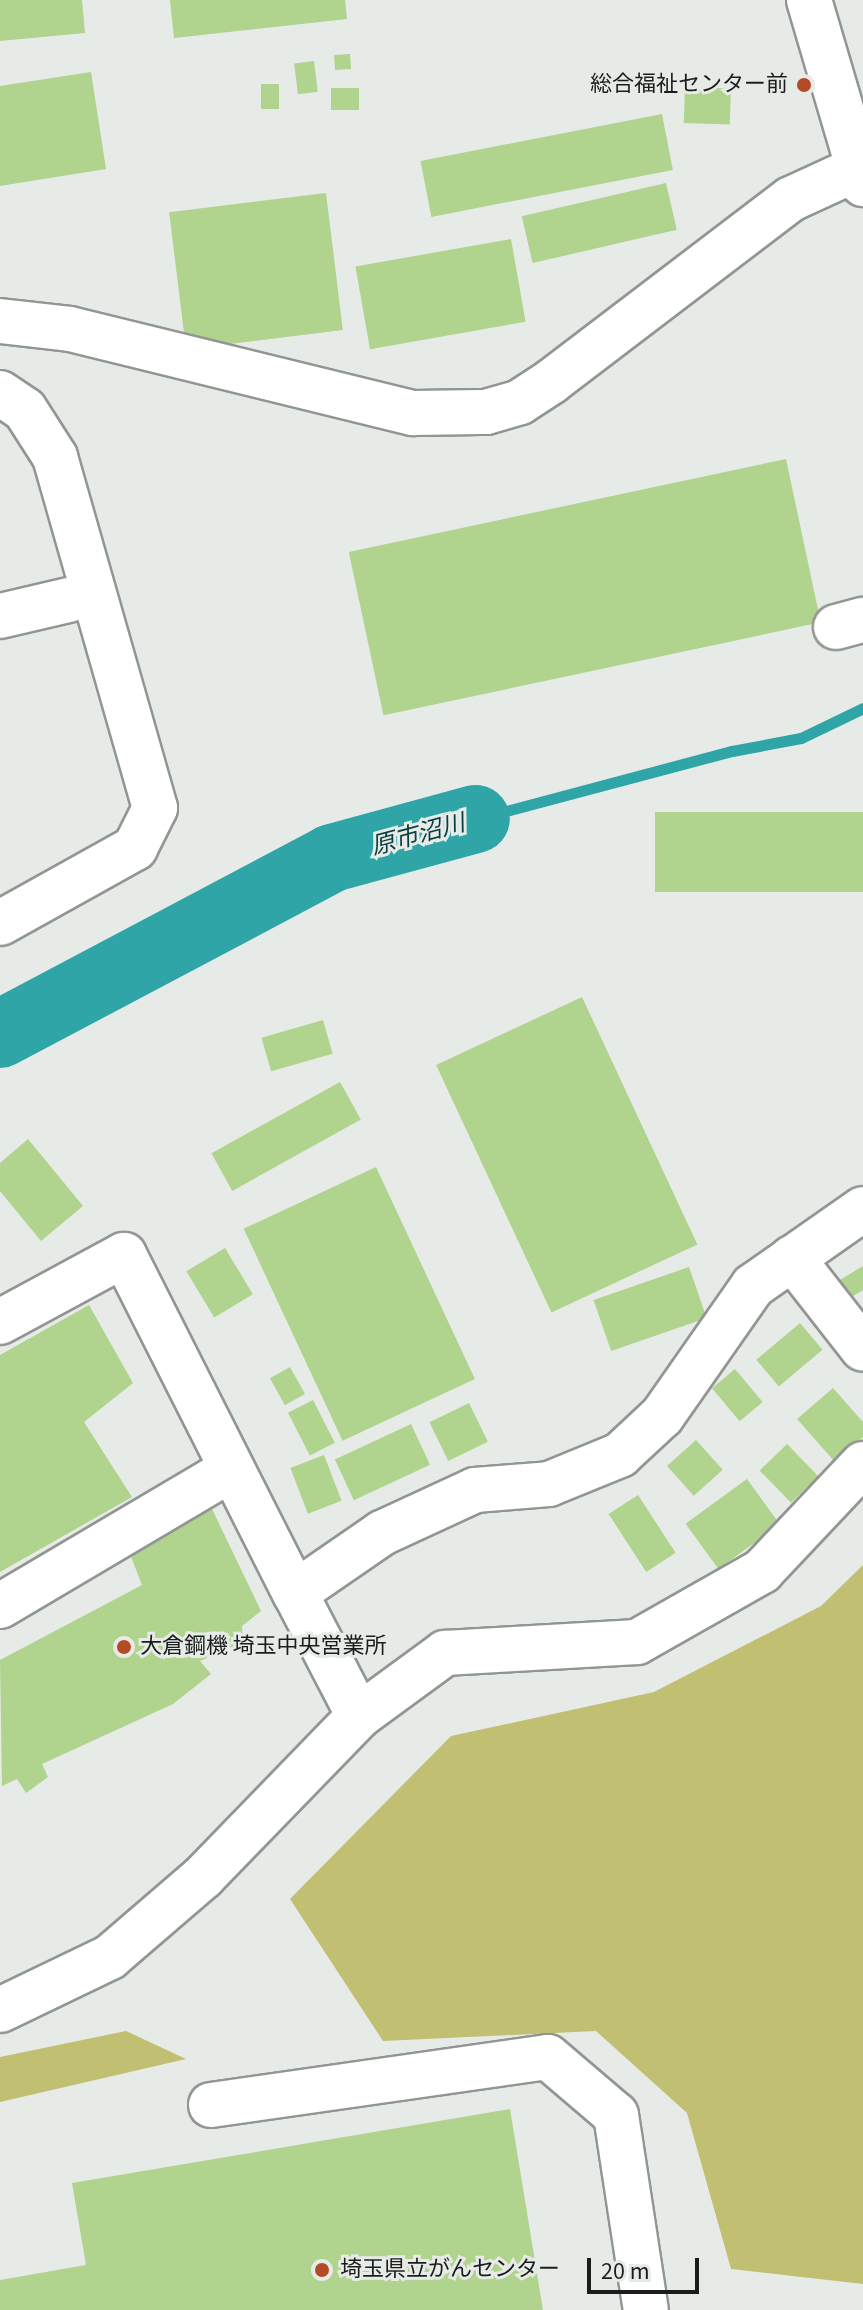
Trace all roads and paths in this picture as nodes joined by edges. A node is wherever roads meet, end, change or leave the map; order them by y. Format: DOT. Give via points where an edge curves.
graph roads {
  1 [pos="809,0"];
  2 [pos="862,173"];
  3 [pos="0,321"];
  4 [pos="0,393"];
  5 [pos="69,600"];
  6 [pos="0,616"];
  7 [pos="0,923"];
  8 [pos="863,1209"];
  9 [pos="792,1258"];
  10 [pos="0,1322"];
  11 [pos="863,1349"];
  12 [pos="863,1464"];
  13 [pos="232,1469"];
  14 [pos="295,1593"];
  15 [pos="0,1606"];
  16 [pos="359,1716"];
  17 [pos="0,2010"];
  18 [pos="211,2105"];
  19 [pos="646,2310"];
  1 -- 2 [label="street"];
  2 -- 3 [label="street" via="791,199 552,381 520,402 486,412 413,413 84,332"];
  4 -- 7 [label="street" via="25,410 55,457 155,808 135,848"];
  5 -- 6 [label="street"];
  8 -- 9 [label="street"];
  9 -- 11 [label="street"];
  9 -- 14 [label="street" via="753,1286 662,1416 620,1455 549,1484 475,1490 382,1533"];
  10 -- 13 [label="street" via="124,1255"];
  12 -- 16 [label="street" via="762,1571 637,1642 445,1653"];
  13 -- 14 [label="street"];
  13 -- 15 [label="street"];
  14 -- 16 [label="street"];
  16 -- 17 [label="street" via="203,1877 110,1957"];
  18 -- 19 [label="street" via="548,2057 616,2115"];
}
